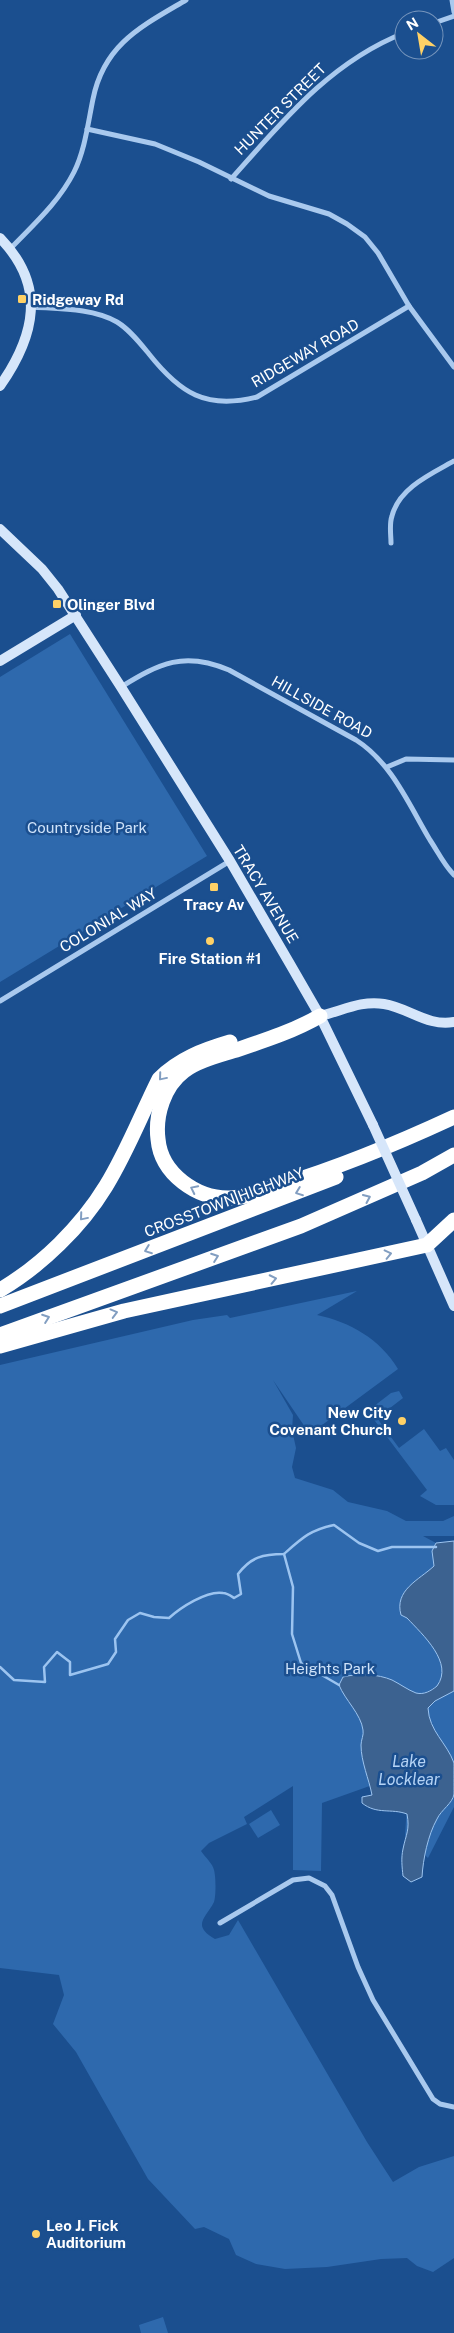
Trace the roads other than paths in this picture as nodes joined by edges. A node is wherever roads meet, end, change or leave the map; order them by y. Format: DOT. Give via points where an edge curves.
graph roads {
  1 [pos="186,0"];
  2 [pos="452,0"];
  3 [pos="454,12"];
  4 [pos="394,38"];
  5 [pos="87,129"];
  6 [pos="231,179"];
  7 [pos="0,238"];
  8 [pos="10,249"];
  9 [pos="409,306"];
  10 [pos="31,307"];
  11 [pos="454,367"];
  12 [pos="0,386"];
  13 [pos="454,461"];
  14 [pos="0,529"];
  15 [pos="391,544"];
  16 [pos="76,615"];
  17 [pos="0,661"];
  18 [pos="121,687"];
  19 [pos="454,760"];
  20 [pos="387,768"];
  21 [pos="230,861"];
  22 [pos="454,875"];
  23 [pos="0,1001"];
  24 [pos="320,1016"];
  25 [pos="454,1022"];
  26 [pos="454,1118"];
  27 [pos="454,1155"];
  28 [pos="454,1220"];
  29 [pos="427,1245"];
  30 [pos="0,1290"];
  31 [pos="0,1306"];
  32 [pos="454,1306"];
  33 [pos="0,1335"];
  34 [pos="0,1346"];
  35 [pos="220,1923"];
  36 [pos="454,2107"];
  1 -- 5 [label="street" via="141,27 115,50 98,79"];
  2 -- 3 [label="street"];
  4 -- 6 [label="street, HUNTER STREET" via="362,53 320,84"];
  5 -- 6 [label="street" via="155,144"];
  5 -- 8 [label="street" via="74,172 62,191"];
  6 -- 9 [label="street" via="269,196 329,214 347,224 365,237 378,254"];
  7 -- 8 [label="street"];
  8 -- 10 [label="street" via="26,280"];
  9 -- 10 [label="street, RIDGEWAY ROAD" via="257,397 223,402 190,394 175,384 130,332 117,322 87,312"];
  9 -- 11 [label="street"];
  10 -- 12 [label="street" via="28,335 22,352"];
  13 -- 15 [label="street" via="416,483 395,507 391,518"];
  14 -- 16 [label="street, TRACY AVENUE" via="42,569"];
  16 -- 17 [label="street"];
  16 -- 18 [label="street, TRACY AVENUE"];
  18 -- 20 [label="street, HILLSIDE ROAD" via="163,664 197,660 214,663 371,749"];
  18 -- 21 [label="street, TRACY AVENUE"];
  19 -- 20 [label="street" via="406,759"];
  20 -- 22 [label="street, HILLSIDE ROAD"];
  21 -- 23 [label="street, COLONIAL WAY"];
  21 -- 24 [label="street, TRACY AVENUE"];
  24 -- 25 [label="street" via="359,1003 383,1004 403,1008 441,1025"];
  26 -- 24 [label="highway, one-way" via="327,1171 243,1197 217,1198 183,1183 165,1161 158,1145 159,1112 175,1079 192,1066 296,1030"];
  24 -- 29 [label="street, TRACY AVENUE, bridge"];
  24 -- 30 [label="highway, one-way" via="191,1054 169,1069 159,1079 116,1168 95,1203 62,1241"];
  26 -- 31 [label="highway, CROSSTOWN HIGHWAY, one-way" via="398,1149 314,1187"];
  33 -- 27 [label="highway, one-way" via="300,1226 422,1173"];
  28 -- 29 [label="highway"];
  29 -- 32 [label="street, TRACY AVENUE"];
  34 -- 29 [label="highway, one-way" via="124,1311"];
  35 -- 36 [label="street" via="293,1880 309,1878 326,1886 337,1907 358,1967 390,2029 433,2099"];
}
